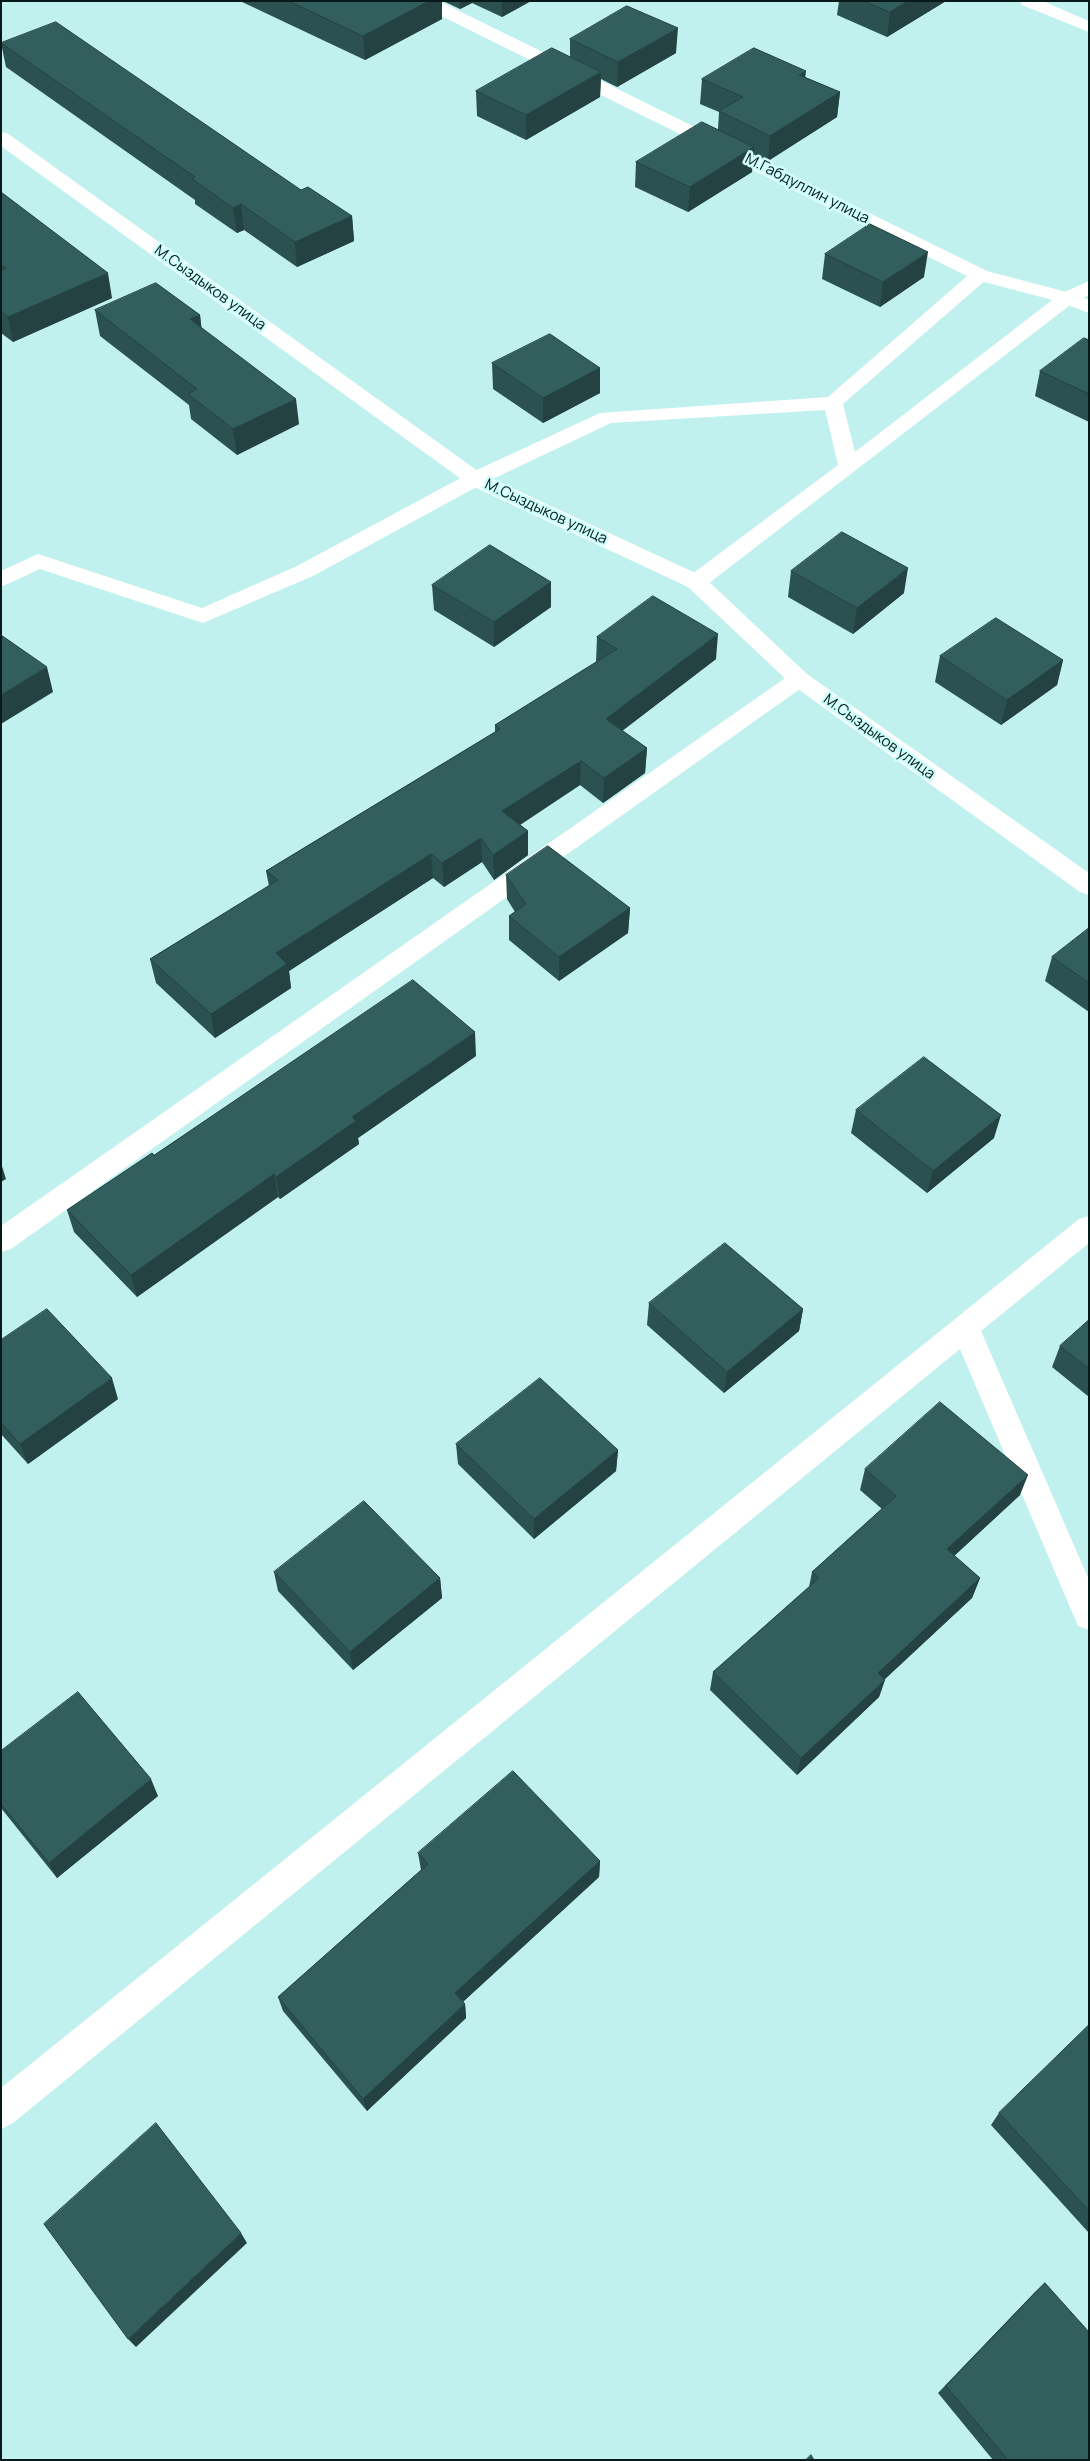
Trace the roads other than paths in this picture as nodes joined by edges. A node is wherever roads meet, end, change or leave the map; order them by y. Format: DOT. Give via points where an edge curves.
graph roads {
  1 [pos="425,1"];
  2 [pos="1028,1"];
  3 [pos="1089,28"];
  4 [pos="1,138"];
  5 [pos="980,275"];
  6 [pos="1089,287"];
  7 [pos="1067,298"];
  8 [pos="1089,307"];
  9 [pos="833,403"];
  10 [pos="849,467"];
  11 [pos="475,479"];
  12 [pos="1,580"];
  13 [pos="696,582"];
  14 [pos="799,680"];
  15 [pos="1089,886"];
  16 [pos="1089,1227"];
  17 [pos="1,1241"];
  18 [pos="965,1327"];
  19 [pos="1089,1616"];
  20 [pos="1,2111"];
  1 -- 5 [label="street, М.Габдуллин улица"];
  2 -- 3 [label="street"];
  4 -- 11 [label="street, М.Сыздыков улица"];
  5 -- 7 [label="street, М.Габдуллин улица"];
  5 -- 9 [label="street"];
  6 -- 7 [label="street"];
  7 -- 8 [label="street, М.Габдуллин улица"];
  7 -- 10 [label="street"];
  9 -- 10 [label="street"];
  9 -- 11 [label="street" via="608,418"];
  10 -- 13 [label="street"];
  11 -- 12 [label="street" via="305,571 203,616 38,561"];
  11 -- 13 [label="street, М.Сыздыков улица"];
  13 -- 14 [label="street, М.Сыздыков улица"];
  14 -- 15 [label="street, М.Сыздыков улица"];
  14 -- 17 [label="street"];
  16 -- 18 [label="street"];
  18 -- 19 [label="street"];
  18 -- 20 [label="street"];
}
